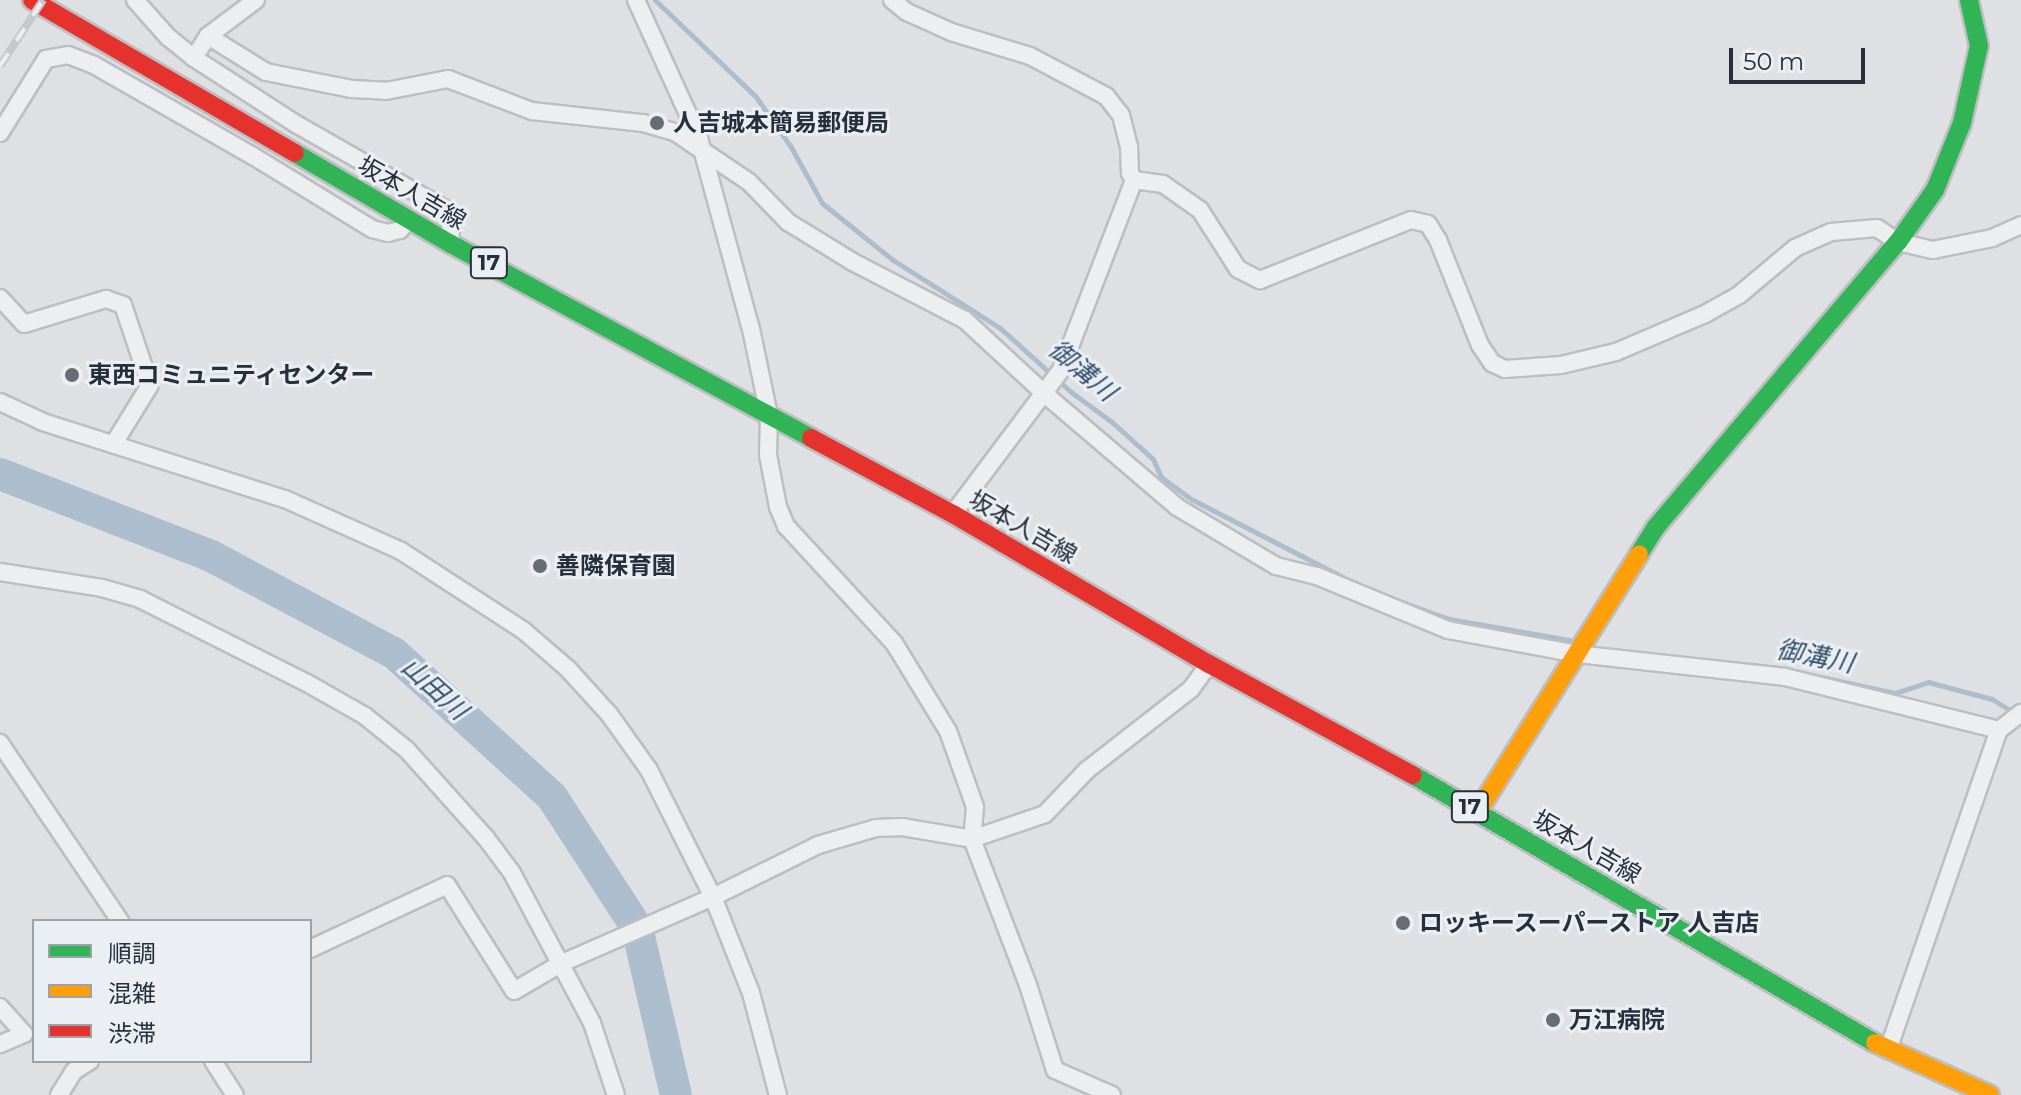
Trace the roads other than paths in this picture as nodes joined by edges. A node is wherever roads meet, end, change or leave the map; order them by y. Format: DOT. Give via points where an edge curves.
graph roads {
  1 [pos="32,0"];
  2 [pos="135,0"];
  3 [pos="256,0"];
  4 [pos="636,0"];
  5 [pos="892,0"];
  6 [pos="1969,0"];
  7 [pos="208,36"];
  8 [pos="194,58"];
  9 [pos="0,133"];
  10 [pos="702,151"];
  11 [pos="1134,180"];
  12 [pos="409,219"];
  13 [pos="2021,225"];
  14 [pos="1898,242"];
  15 [pos="451,244"];
  16 [pos="0,298"];
  17 [pos="1046,395"];
  18 [pos="0,402"];
  19 [pos="769,415"];
  20 [pos="113,445"];
  21 [pos="953,514"];
  22 [pos="0,572"];
  23 [pos="1577,654"];
  24 [pos="1209,664"];
  25 [pos="2021,713"];
  26 [pos="1999,730"];
  27 [pos="0,743"];
  28 [pos="1478,811"];
  29 [pos="972,839"];
  30 [pos="713,897"];
  31 [pos="119,919"];
  32 [pos="312,948"];
  33 [pos="562,963"];
  34 [pos="0,1007"];
  35 [pos="0,1044"];
  36 [pos="1888,1050"];
  37 [pos="87,1063"];
  38 [pos="214,1063"];
  39 [pos="59,1095"];
  40 [pos="235,1095"];
  41 [pos="616,1095"];
  42 [pos="778,1095"];
  43 [pos="1112,1095"];
  44 [pos="1990,1095"];
  1 -- 12 [label="main road, 坂本人吉線 / 17"];
  2 -- 8 [label="street"];
  3 -- 7 [label="street"];
  4 -- 10 [label="street"];
  5 -- 11 [label="street" via="951,32 1030,56 1106,96 1121,115"];
  6 -- 14 [label="main road" via="1979,46 1962,123 1935,190"];
  7 -- 8 [label="street"];
  7 -- 10 [label="street" via="266,72 386,91 448,79 532,111 643,123 675,132"];
  8 -- 15 [label="street" via="450,212"];
  9 -- 12 [label="street" via="46,59 68,55 253,156 372,229 400,230"];
  10 -- 17 [label="street" via="749,182 788,222 965,320"];
  10 -- 19 [label="street"];
  11 -- 14 [label="street" via="1163,184 1200,210 1238,269 1260,280 1411,220 1428,224 1480,345 1492,363 1505,369 1561,365 1616,352 1705,314 1739,295 1795,248 1831,232 1877,228"];
  11 -- 17 [label="street" via="1061,370"];
  12 -- 15 [label="main road, 坂本人吉線 / 17"];
  13 -- 14 [label="street" via="1992,238 1933,250"];
  14 -- 23 [label="main road" via="1656,527"];
  15 -- 19 [label="main road, 坂本人吉線 / 17"];
  16 -- 20 [label="street" via="24,324 106,299 123,305 150,385"];
  17 -- 21 [label="street"];
  17 -- 23 [label="street" via="1177,507 1276,566 1317,576 1448,630"];
  18 -- 20 [label="street"];
  19 -- 21 [label="main road, 坂本人吉線 / 17"];
  19 -- 29 [label="street" via="768,455 786,526 894,643 932,703 964,769 975,807"];
  20 -- 30 [label="street" via="285,499 340,523 401,551 524,631 609,714 649,770"];
  21 -- 24 [label="main road, 坂本人吉線 / 17"];
  22 -- 33 [label="street" via="140,599 365,716 407,750 486,838 512,873"];
  23 -- 26 [label="street" via="1785,677"];
  23 -- 28 [label="main road"];
  24 -- 28 [label="main road, 坂本人吉線 / 17"];
  24 -- 29 [label="street" via="1191,689 1087,770 1045,814"];
  25 -- 26 [label="street"];
  26 -- 36 [label="street"];
  27 -- 31 [label="street"];
  28 -- 36 [label="main road, 坂本人吉線 / 17"];
  29 -- 30 [label="street" via="876,828 818,845"];
  29 -- 43 [label="street" via="1055,1070"];
  30 -- 33 [label="street"];
  30 -- 42 [label="street" via="751,993"];
  32 -- 33 [label="street" via="447,885 514,991"];
  33 -- 41 [label="street" via="596,1033"];
  34 -- 35 [label="street" via="24,1034"];
  36 -- 44 [label="main road, 坂本人吉線 / 17"];
  37 -- 39 [label="street" via="74,1071"];
  38 -- 40 [label="street"];
}
